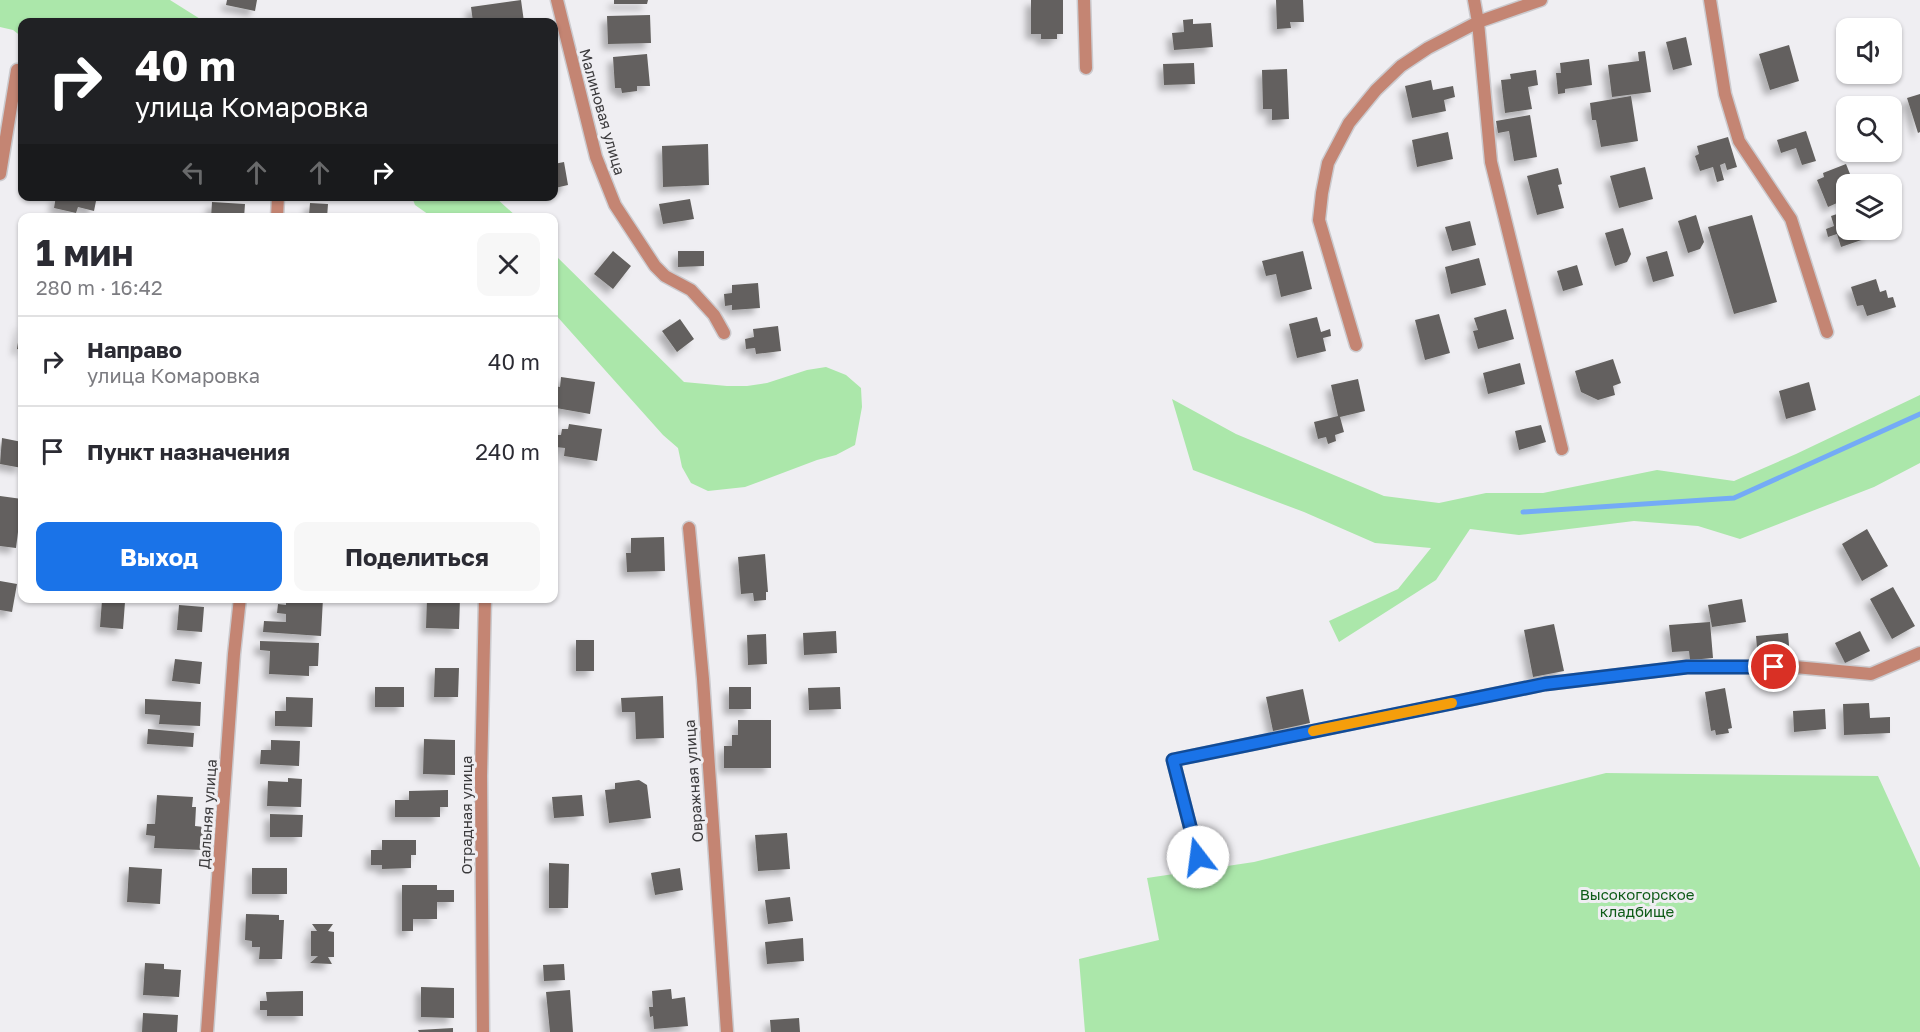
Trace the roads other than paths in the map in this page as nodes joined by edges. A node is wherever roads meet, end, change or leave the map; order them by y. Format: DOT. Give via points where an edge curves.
graph roads {
  1 [pos="557,0"];
  2 [pos="1084,0"];
  3 [pos="1474,0"];
  4 [pos="1541,0"];
  5 [pos="1710,0"];
  6 [pos="1478,22"];
  7 [pos="1086,68"];
  8 [pos="17,70"];
  9 [pos="0,174"];
  10 [pos="1827,332"];
  11 [pos="724,333"];
  12 [pos="1356,345"];
  13 [pos="1562,449"];
  14 [pos="689,528"];
  15 [pos="239,603"];
  16 [pos="485,603"];
  17 [pos="1920,653"];
  18 [pos="1198,857"];
  19 [pos="207,1032"];
  20 [pos="483,1032"];
  21 [pos="727,1032"];
  1 -- 11 [label="street, Малиновая улица" via="596,157 615,205 655,266 691,290 714,315"];
  2 -- 7 [label="street"];
  3 -- 6 [label="street"];
  4 -- 6 [label="street"];
  5 -- 10 [label="street" via="1725,94 1739,141 1791,219"];
  6 -- 12 [label="street" via="1410,60 1376,90 1349,123 1328,163 1319,220"];
  6 -- 13 [label="street" via="1491,162"];
  8 -- 9 [label="street"];
  14 -- 21 [label="street, Овражная улица"];
  15 -- 19 [label="street, Дальняя улица"];
  16 -- 20 [label="street, Отрадная улица" via="481,776"];
  17 -- 18 [label="street" via="1871,674 1795,667 1687,667 1545,684 1173,760"];
}
